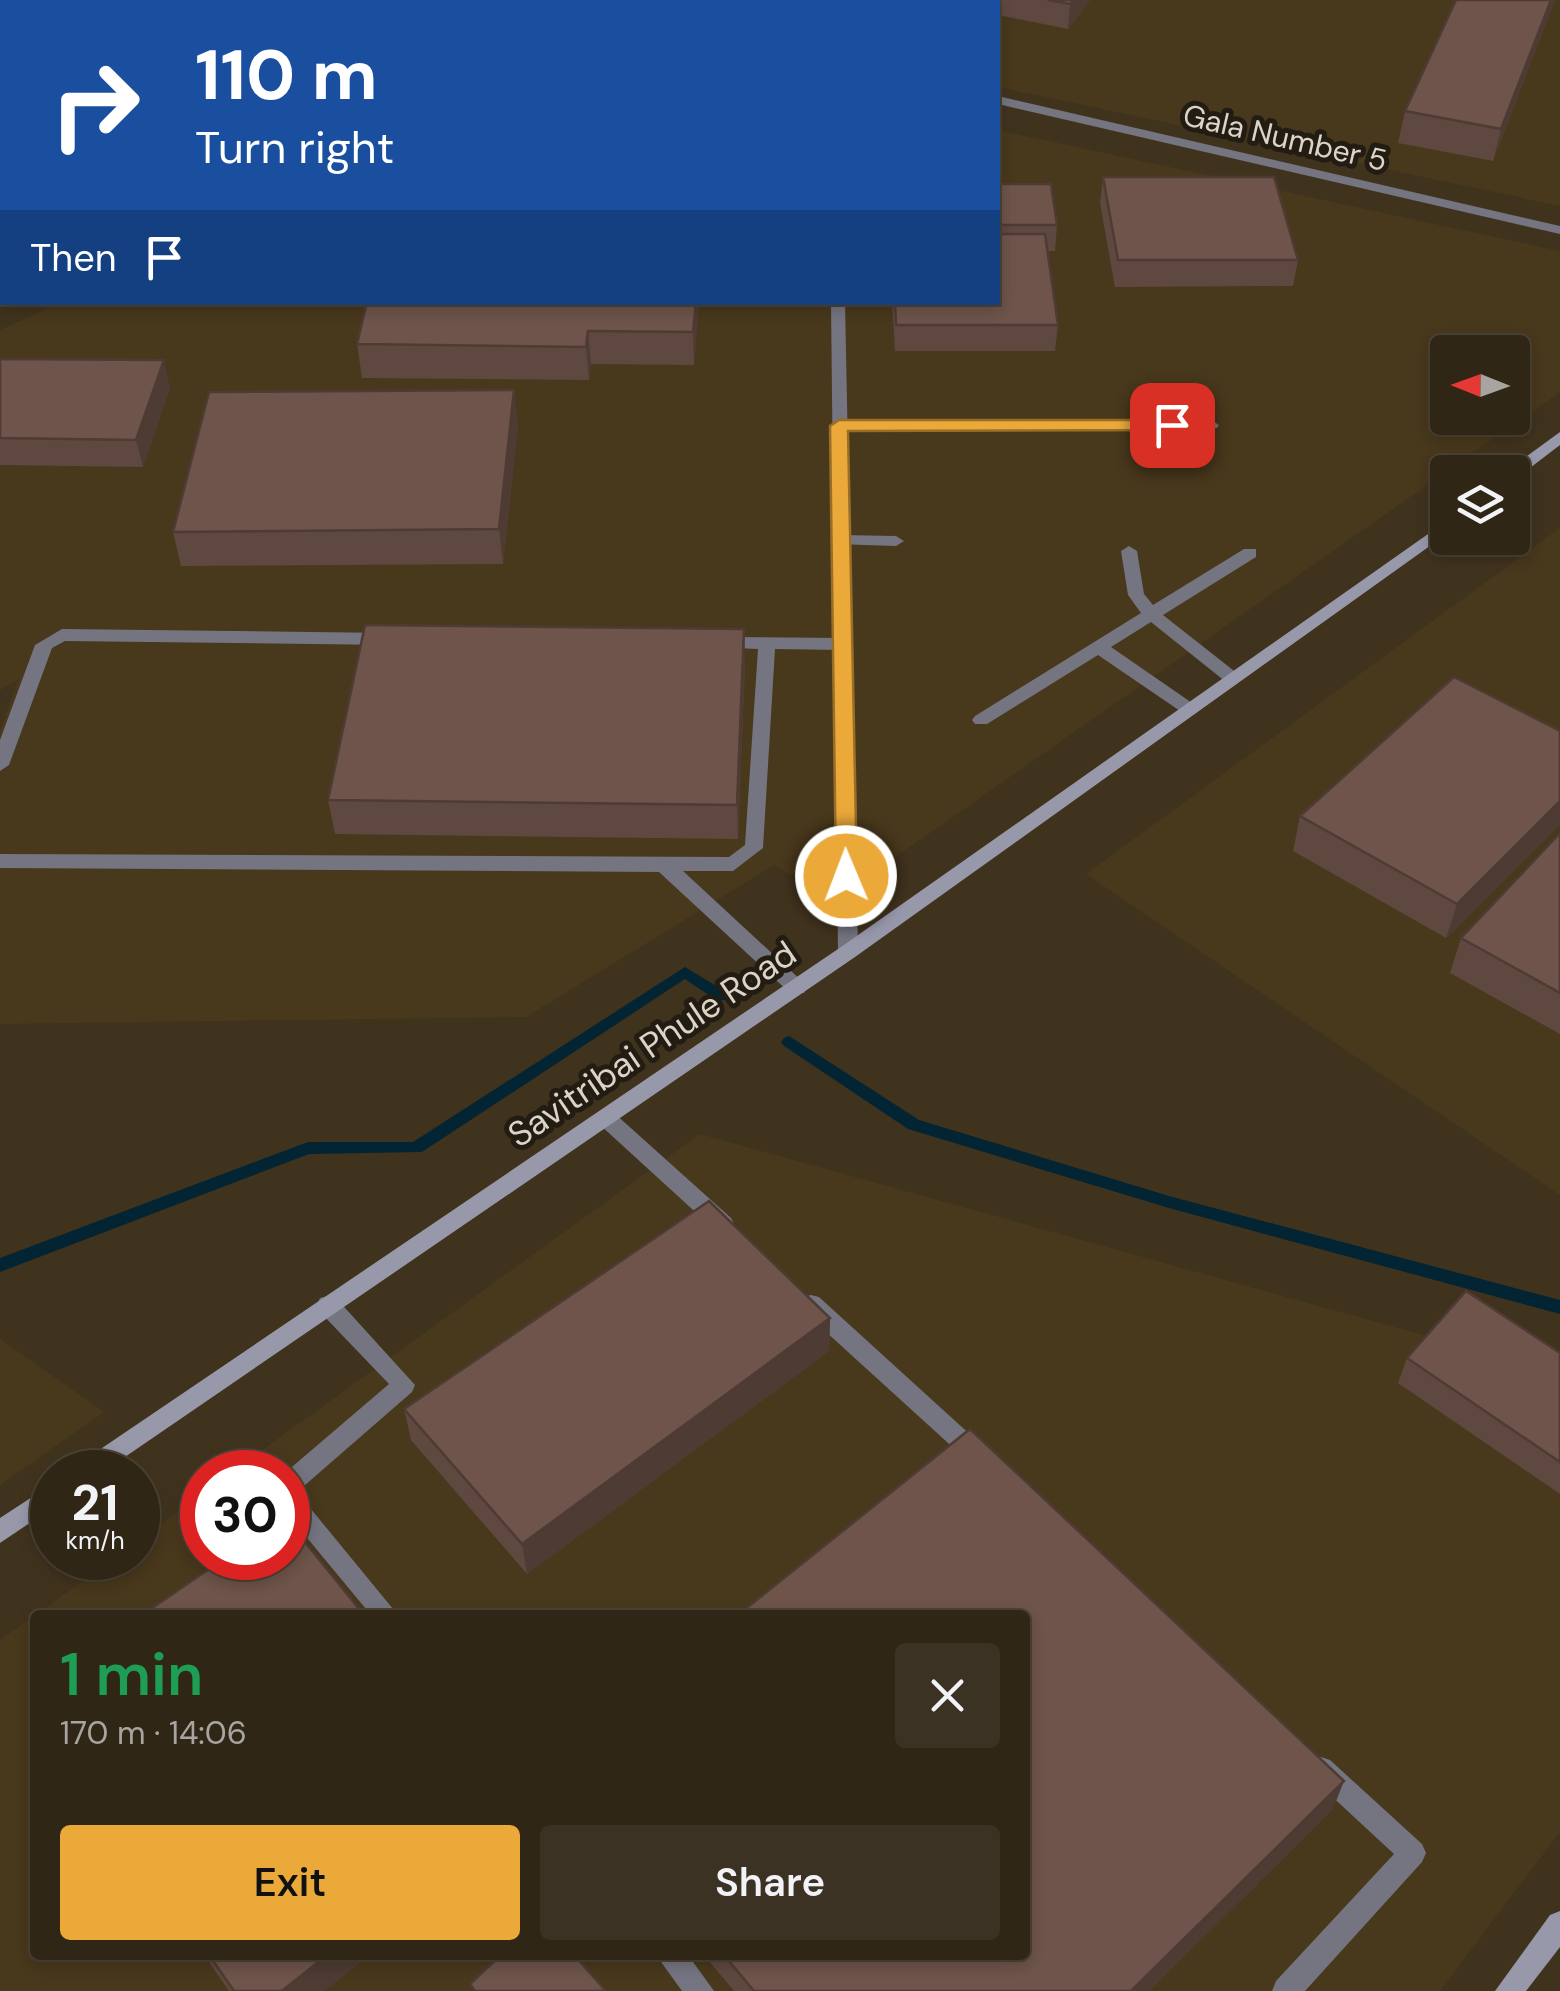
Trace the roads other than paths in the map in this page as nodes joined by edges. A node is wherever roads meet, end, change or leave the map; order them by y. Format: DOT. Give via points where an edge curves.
graph roads {
  1 [pos="1000,100"];
  2 [pos="1560,230"];
  3 [pos="838,305"];
  4 [pos="1210,425"];
  5 [pos="839,426"];
  6 [pos="1560,437"];
  7 [pos="1530,460"];
  8 [pos="1430,538"];
  9 [pos="840,540"];
  10 [pos="896,540"];
  11 [pos="1129,551"];
  12 [pos="1250,553"];
  13 [pos="1151,614"];
  14 [pos="413,639"];
  15 [pos="708,643"];
  16 [pos="767,644"];
  17 [pos="842,644"];
  18 [pos="1099,647"];
  19 [pos="1232,678"];
  20 [pos="1189,709"];
  21 [pos="981,720"];
  22 [pos="0,764"];
  23 [pos="0,861"];
  24 [pos="664,865"];
  25 [pos="848,952"];
  26 [pos="797,988"];
  27 [pos="606,1118"];
  28 [pos="738,1238"];
  29 [pos="797,1292"];
  30 [pos="328,1305"];
  31 [pos="117,1450"];
  32 [pos="310,1466"];
  33 [pos="1002,1479"];
  34 [pos="30,1511"];
  35 [pos="310,1524"];
  36 [pos="0,1532"];
  37 [pos="382,1610"];
  38 [pos="1296,1746"];
  39 [pos="1560,1925"];
  40 [pos="674,1960"];
  41 [pos="700,1991"];
  42 [pos="1286,1991"];
  43 [pos="1509,1991"];
  1 -- 2 [label="street, Gala Number 5"];
  3 -- 5 [label="street"];
  4 -- 5 [label="street"];
  5 -- 9 [label="street"];
  6 -- 7 [label="street"];
  8 -- 19 [label="street, Savitribai Phule Road"];
  9 -- 10 [label="street"];
  9 -- 17 [label="street"];
  11 -- 13 [label="street" via="1136,594"];
  12 -- 13 [label="street"];
  13 -- 18 [label="street"];
  13 -- 19 [label="street"];
  14 -- 22 [label="street" via="62,635 44,645"];
  15 -- 16 [label="street"];
  16 -- 17 [label="street"];
  16 -- 24 [label="street" via="754,848 733,864"];
  17 -- 25 [label="street"];
  18 -- 20 [label="street"];
  18 -- 21 [label="street"];
  19 -- 20 [label="street, Savitribai Phule Road"];
  20 -- 25 [label="street, Savitribai Phule Road"];
  23 -- 24 [label="street"];
  24 -- 26 [label="street"];
  25 -- 26 [label="street, Savitribai Phule Road"];
  26 -- 27 [label="street, Savitribai Phule Road"];
  27 -- 28 [label="street"];
  27 -- 30 [label="street, Savitribai Phule Road"];
  29 -- 33 [label="street"];
  30 -- 31 [label="street, Savitribai Phule Road"];
  30 -- 32 [label="street" via="404,1384"];
  34 -- 36 [label="street"];
  35 -- 37 [label="street"];
  38 -- 42 [label="street" via="1414,1853"];
  39 -- 43 [label="street"];
  40 -- 41 [label="street"];
}
